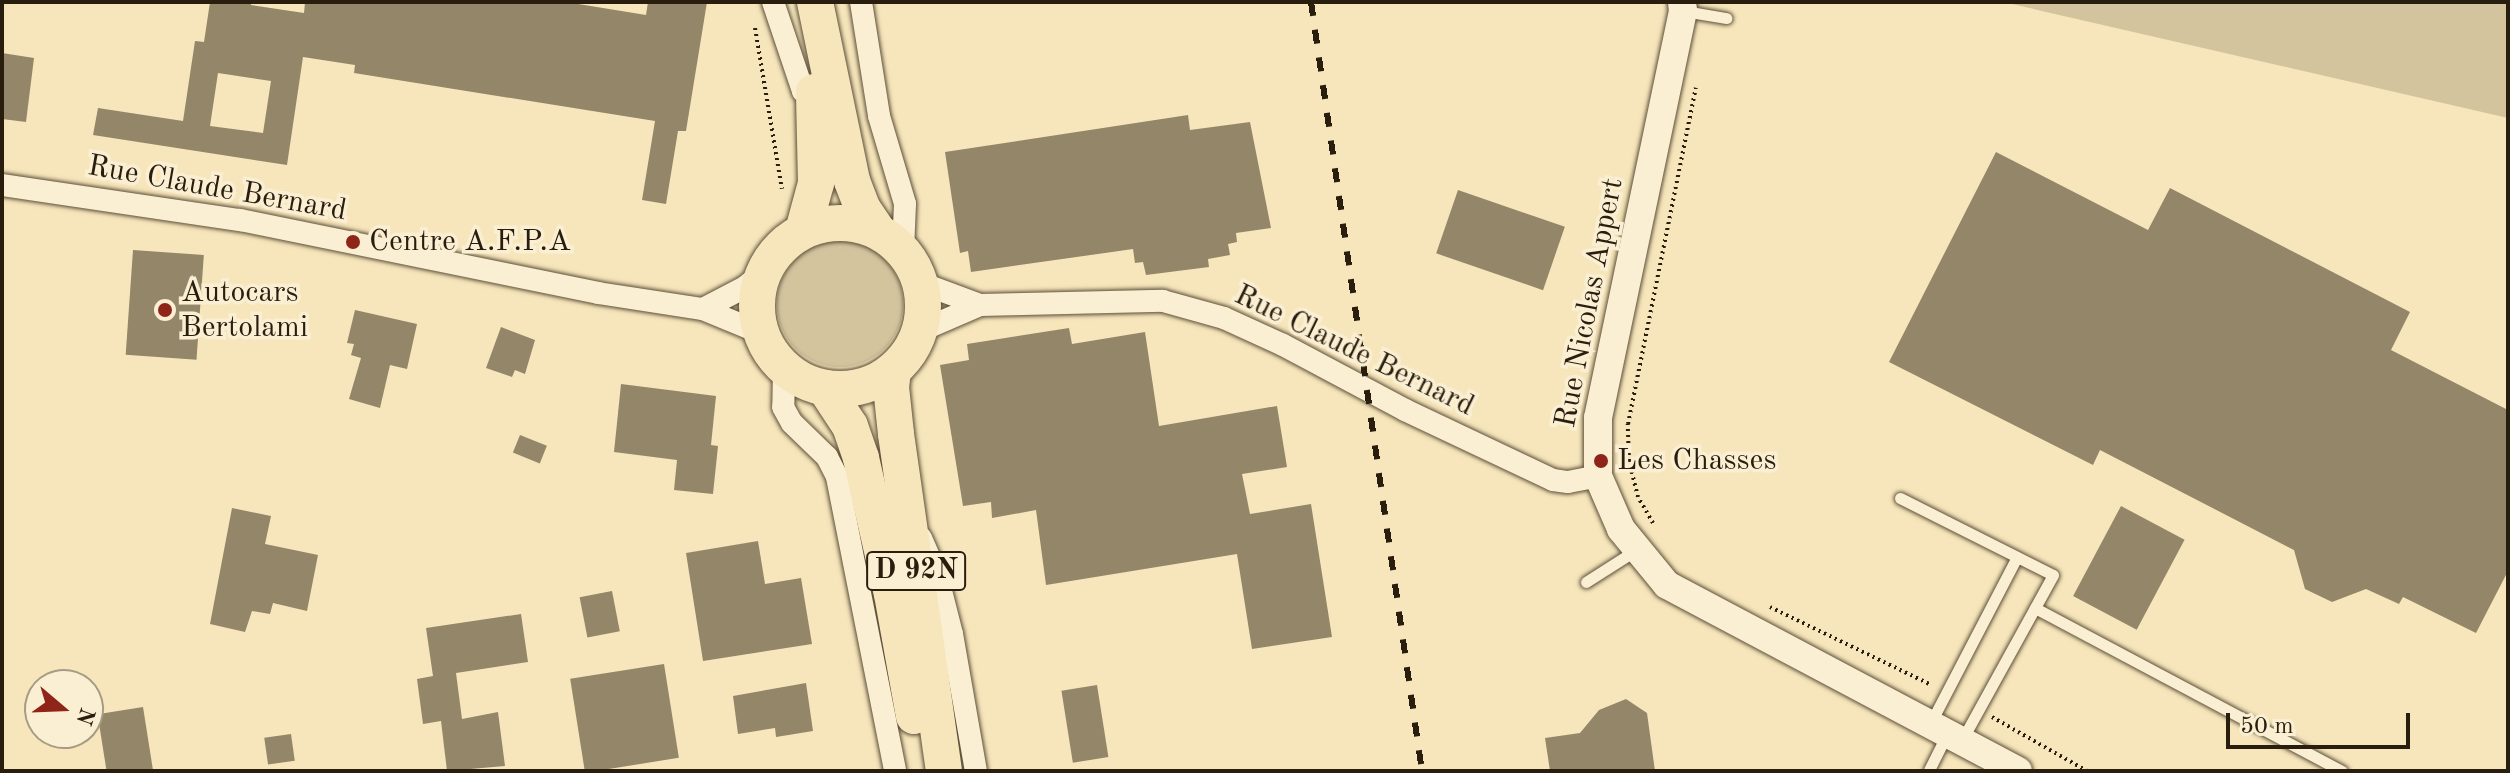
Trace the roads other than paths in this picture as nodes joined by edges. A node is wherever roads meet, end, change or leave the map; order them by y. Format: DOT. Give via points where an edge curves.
graph roads {
  1 [pos="773,2"];
  2 [pos="813,2"];
  3 [pos="861,2"];
  4 [pos="1682,7"];
  5 [pos="1726,18"];
  6 [pos="814,101"];
  7 [pos="2,185"];
  8 [pos="793,227"];
  9 [pos="890,240"];
  10 [pos="760,262"];
  11 [pos="921,283"];
  12 [pos="980,305"];
  13 [pos="703,309"];
  14 [pos="920,331"];
  15 [pos="761,333"];
  16 [pos="784,368"];
  17 [pos="893,371"];
  18 [pos="825,388"];
  19 [pos="1598,476"];
  20 [pos="1900,498"];
  21 [pos="872,507"];
  22 [pos="908,517"];
  23 [pos="1648,542"];
  24 [pos="2017,557"];
  25 [pos="1586,582"];
  26 [pos="2035,608"];
  27 [pos="923,612"];
  28 [pos="952,634"];
  29 [pos="1946,734"];
  30 [pos="1929,770"];
  31 [pos="895,771"];
  32 [pos="924,771"];
  33 [pos="944,771"];
  34 [pos="976,771"];
  35 [pos="2018,771"];
  36 [pos="2342,771"];
  1 -- 6 [label="street" via="803,91"];
  2 -- 6 [label="main road"];
  2 -- 9 [label="main road" via="852,181 863,209"];
  3 -- 9 [label="street" via="879,116 905,204"];
  4 -- 5 [label="lane"];
  4 -- 19 [label="street, Rue Nicolas Appert" via="1598,418"];
  6 -- 8 [label="main road" via="816,183"];
  7 -- 13 [label="street, Rue Claude Bernard" via="240,220 598,293"];
  8 -- 9 [label="main road" via="840,222"];
  8 -- 10 [label="main road" via="781,248"];
  9 -- 11 [label="main road"];
  10 -- 13 [label="street" via="745,287"];
  10 -- 15 [label="main road"];
  11 -- 12 [label="street, Rue Claude Bernard"];
  11 -- 14 [label="main road"];
  12 -- 14 [label="street, Rue Claude Bernard"];
  12 -- 19 [label="street, Rue Claude Bernard" via="1163,301 1224,318 1283,345 1392,404 1553,480"];
  13 -- 15 [label="street, Rue Claude Bernard"];
  14 -- 17 [label="main road"];
  15 -- 16 [label="main road"];
  16 -- 18 [label="main road"];
  16 -- 31 [label="street" via="783,407 827,457 837,477"];
  17 -- 18 [label="main road" via="861,386"];
  17 -- 22 [label="main road, D 92N"];
  18 -- 21 [label="main road, D 92N" via="850,426"];
  19 -- 23 [label="street, Rue Nicolas Appert" via="1621,529"];
  20 -- 24 [label="lane"];
  21 -- 27 [label="street" via="892,551 902,592"];
  21 -- 32 [label="main road, D 92N"];
  22 -- 27 [label="main road, D 92N"];
  22 -- 28 [label="street" via="937,575"];
  23 -- 25 [label="lane"];
  23 -- 29 [label="street, Rue Nicolas Appert" via="1667,585"];
  24 -- 26 [label="lane" via="2053,575"];
  24 -- 29 [label="lane" via="1948,694"];
  26 -- 29 [label="lane" via="1979,710"];
  26 -- 36 [label="lane"];
  27 -- 28 [label="street"];
  27 -- 33 [label="main road, D 92N"];
  28 -- 34 [label="street"];
  29 -- 30 [label="lane"];
  29 -- 35 [label="street, Rue Nicolas Appert"];
}
